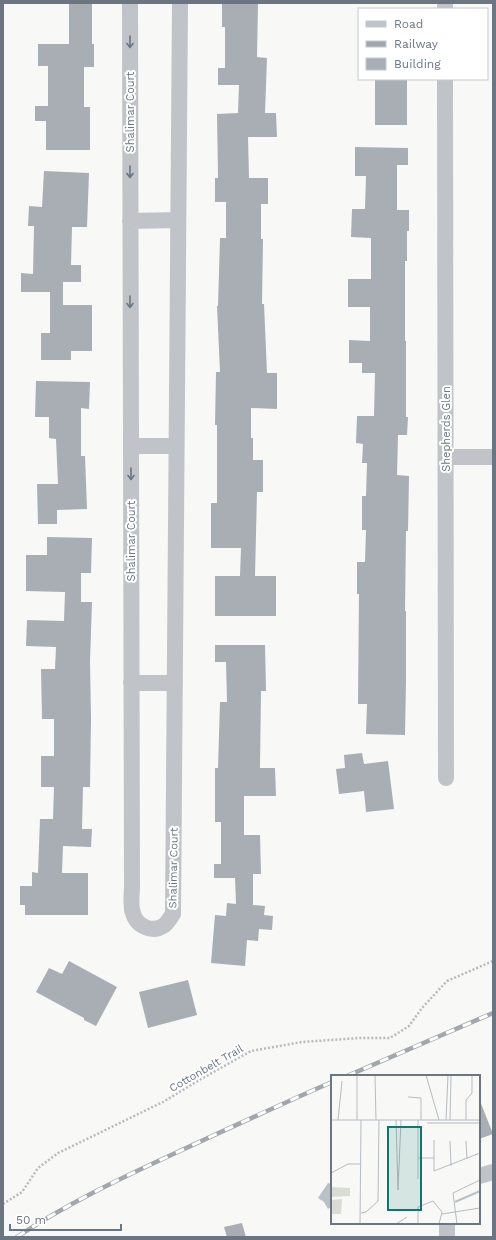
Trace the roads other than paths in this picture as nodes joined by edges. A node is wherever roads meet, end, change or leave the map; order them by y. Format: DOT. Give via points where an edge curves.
graph roads {
  1 [pos="130,3"];
  2 [pos="180,3"];
  3 [pos="445,80"];
  4 [pos="178,220"];
  5 [pos="130,221"];
  6 [pos="131,446"];
  7 [pos="176,446"];
  8 [pos="446,457"];
  9 [pos="493,458"];
  10 [pos="131,683"];
  11 [pos="175,683"];
  12 [pos="446,778"];
  13 [pos="493,1172"];
  14 [pos="480,1176"];
  15 [pos="447,1224"];
  16 [pos="448,1237"];
  1 -- 5 [label="street, Shalimar Court, one-way"];
  2 -- 4 [label="street, Shalimar Court"];
  3 -- 8 [label="street, Shepherds Glen"];
  4 -- 5 [label="street"];
  4 -- 7 [label="street, Shalimar Court"];
  5 -- 6 [label="street, Shalimar Court, one-way"];
  6 -- 7 [label="street"];
  6 -- 10 [label="street, Shalimar Court, one-way"];
  7 -- 11 [label="street, Shalimar Court"];
  8 -- 9 [label="street"];
  8 -- 12 [label="street, Shepherds Glen"];
  10 -- 11 [label="street"];
  10 -- 11 [label="street, Shalimar Court" via="133,914 139,923 148,929 157,929 165,925 173,914"];
  13 -- 14 [label="street"];
  15 -- 16 [label="street"];
}
